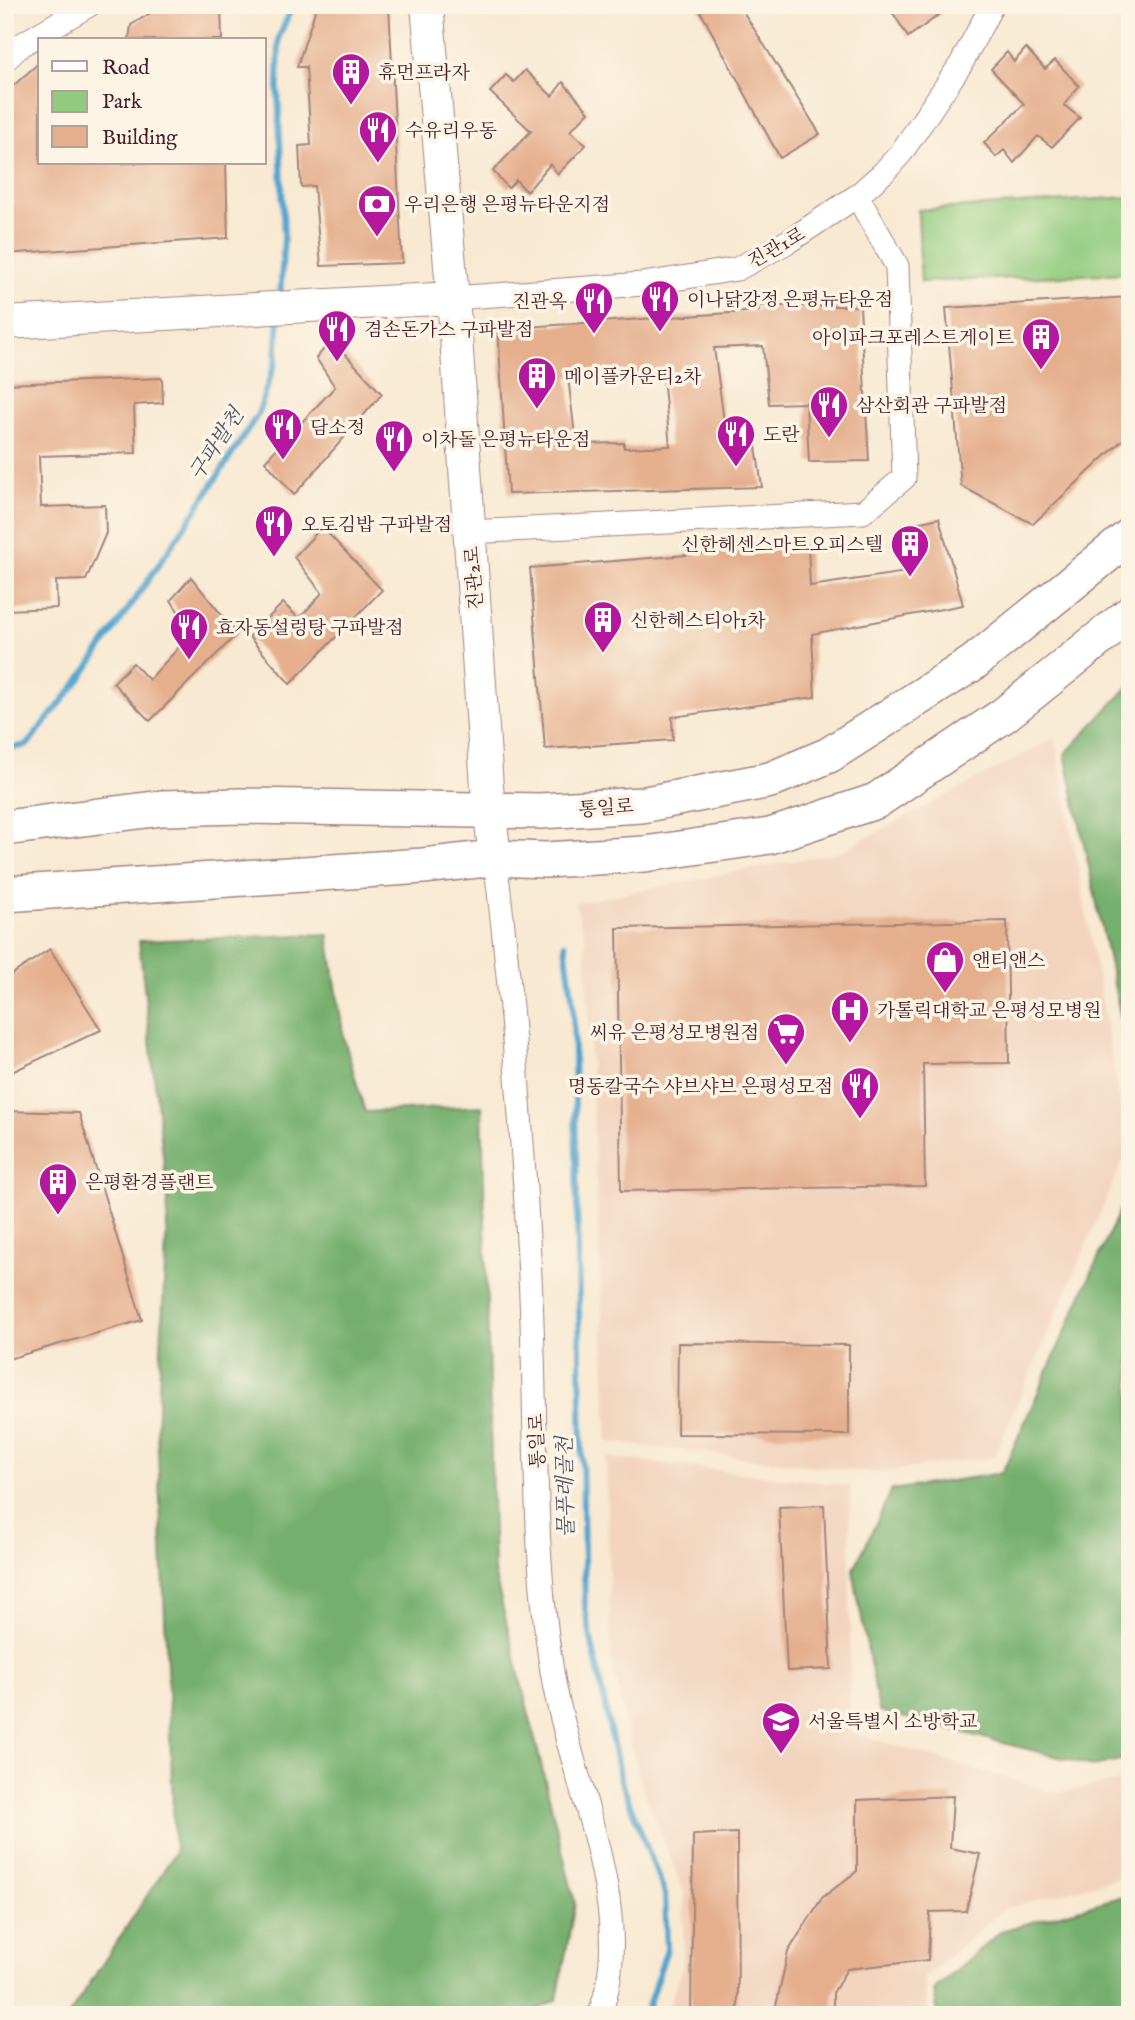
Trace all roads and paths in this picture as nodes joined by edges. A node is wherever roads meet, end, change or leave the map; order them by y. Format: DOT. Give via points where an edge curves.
graph roads {
  1 [pos="89,5"];
  2 [pos="427,5"];
  3 [pos="992,5"];
  4 [pos="5,60"];
  5 [pos="857,197"];
  6 [pos="453,298"];
  7 [pos="5,323"];
  8 [pos="470,532"];
  9 [pos="1130,536"];
  10 [pos="1130,614"];
  11 [pos="490,811"];
  12 [pos="5,828"];
  13 [pos="495,858"];
  14 [pos="5,894"];
  15 [pos="598,2015"];
  1 -- 4 [label="street" via="21,45"];
  2 -- 6 [label="street, 진관2로"];
  3 -- 5 [label="street, 진관1로" via="961,64 901,153"];
  5 -- 6 [label="street, 진관1로" via="737,269 643,285"];
  5 -- 8 [label="street" via="897,266 904,478 863,512"];
  6 -- 7 [label="street"];
  6 -- 8 [label="street, 진관2로"];
  8 -- 11 [label="street, 진관2로"];
  9 -- 11 [label="main road, 통일로" via="973,663 829,755 770,780 641,805"];
  10 -- 13 [label="main road" via="1004,715 876,801 769,836 645,854"];
  11 -- 12 [label="main road, 통일로" via="162,808"];
  11 -- 13 [label="street, 진관2로"];
  13 -- 14 [label="main road"];
  13 -- 15 [label="street, 통일로" via="516,1068 531,1297 540,1550 554,1683 611,1911 608,1992"];
}
